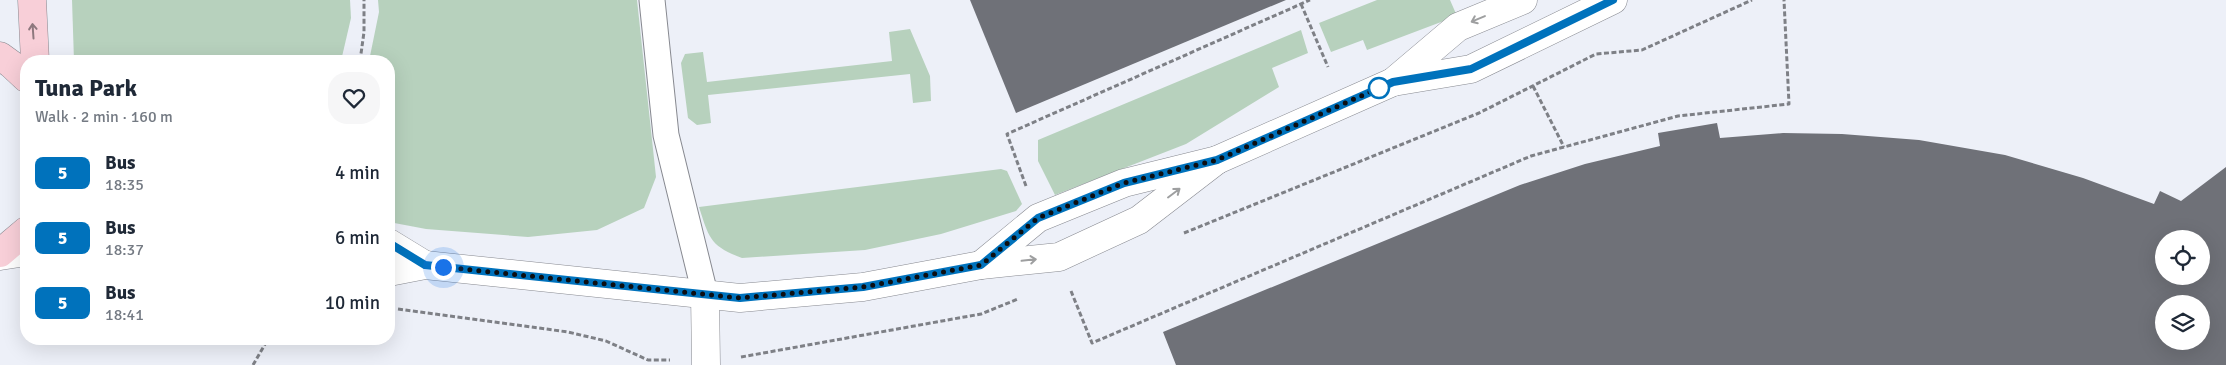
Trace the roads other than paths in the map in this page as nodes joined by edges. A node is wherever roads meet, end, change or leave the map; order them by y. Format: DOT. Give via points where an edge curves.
graph roads {
  1 [pos="32,0"];
  2 [pos="652,0"];
  3 [pos="1523,0"];
  4 [pos="1613,0"];
  5 [pos="36,55"];
  6 [pos="0,56"];
  7 [pos="20,72"];
  8 [pos="1393,82"];
  9 [pos="1217,160"];
  10 [pos="20,236"];
  11 [pos="395,247"];
  12 [pos="20,252"];
  13 [pos="0,254"];
  14 [pos="425,265"];
  15 [pos="981,265"];
  16 [pos="395,271"];
  17 [pos="705,294"];
  18 [pos="706,365"];
  5 -- 1 [label="main road, one-way"];
  2 -- 17 [label="lane" via="666,135"];
  3 -- 8 [label="street, one-way" via="1458,27"];
  4 -- 8 [label="street" via="1471,69"];
  6 -- 7 [label="main road"];
  8 -- 9 [label="street"];
  9 -- 15 [label="street" via="1124,183 1038,218"];
  15 -- 9 [label="street, one-way" via="1059,257 1139,220"];
  10 -- 13 [label="main road"];
  11 -- 14 [label="street"];
  12 -- 13 [label="street"];
  14 -- 16 [label="street"];
  14 -- 17 [label="street"];
  15 -- 17 [label="street" via="863,287 740,298"];
  17 -- 18 [label="street"];
}
